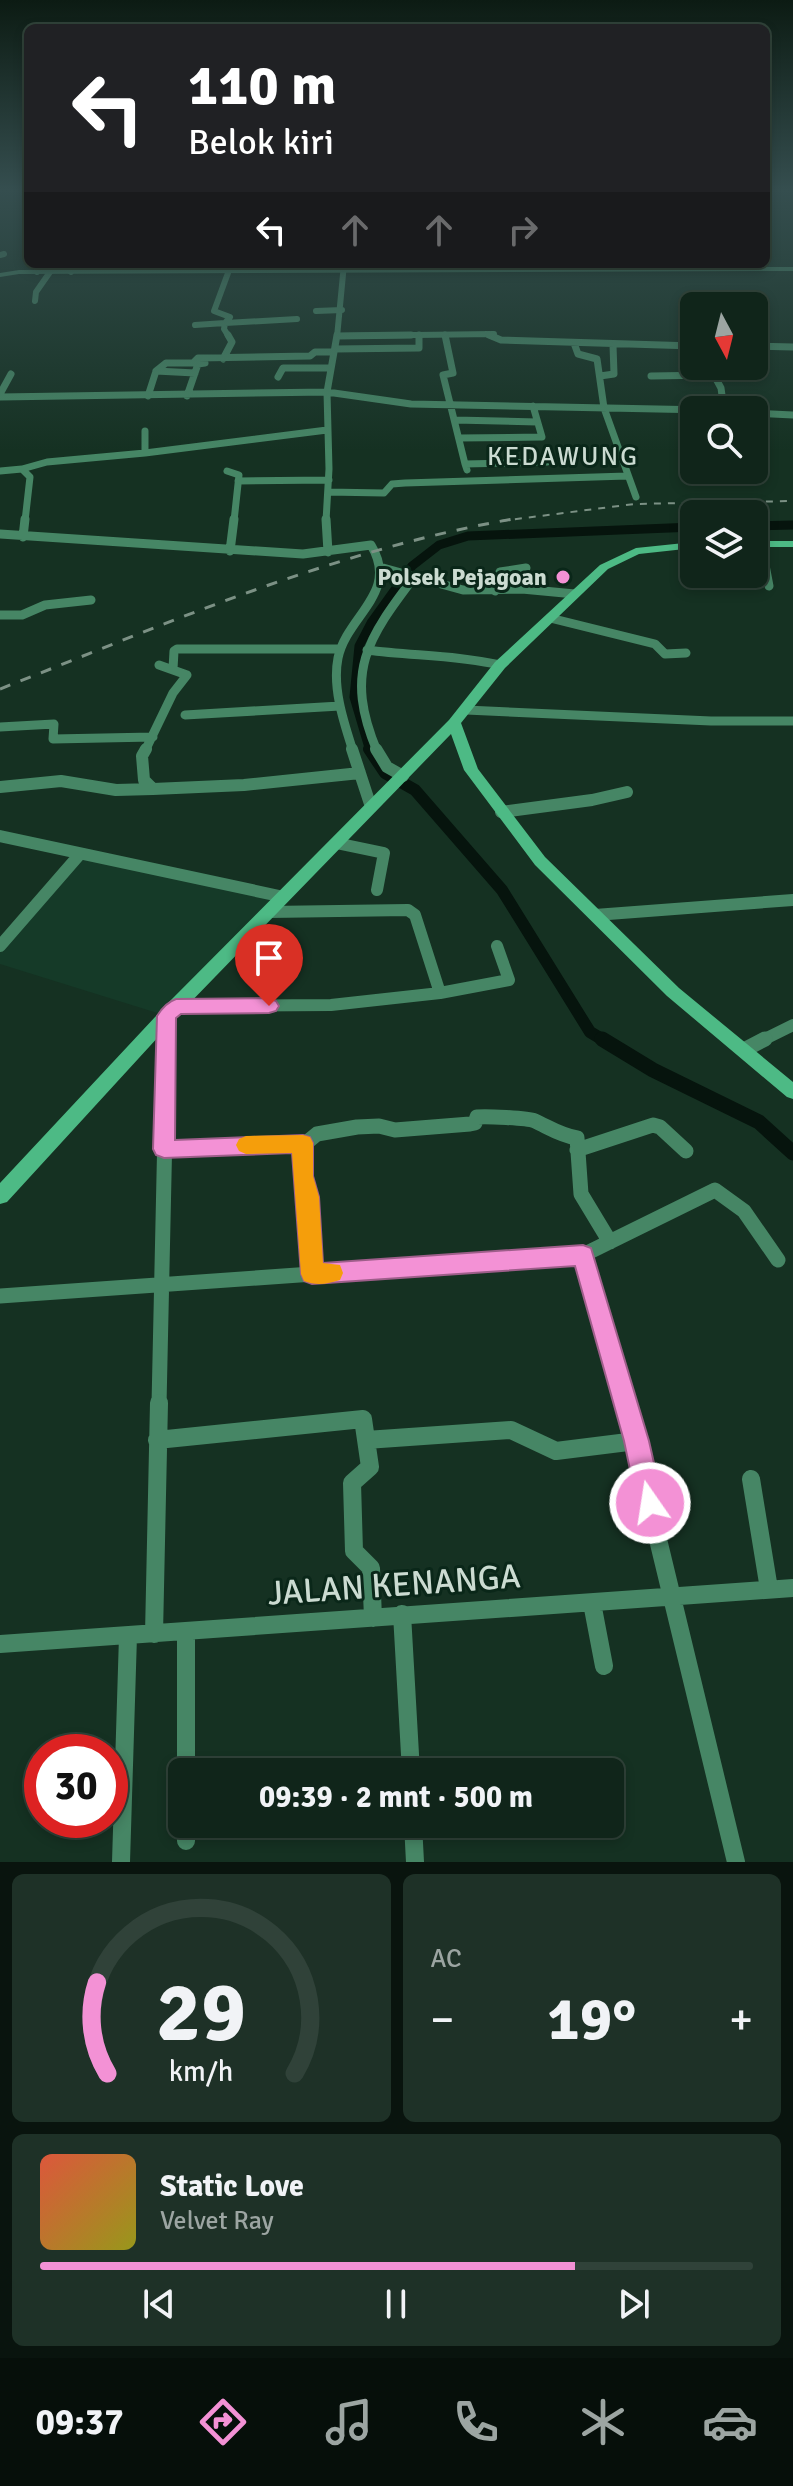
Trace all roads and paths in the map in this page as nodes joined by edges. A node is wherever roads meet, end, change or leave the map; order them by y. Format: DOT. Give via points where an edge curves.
graph roads {
  1 [pos="47,277"];
  2 [pos="227,277"];
  3 [pos="344,277"];
  4 [pos="35,301"];
  5 [pos="342,310"];
  6 [pos="316,311"];
  7 [pos="297,319"];
  8 [pos="225,323"];
  9 [pos="195,325"];
  10 [pos="419,335"];
  11 [pos="445,335"];
  12 [pos="337,336"];
  13 [pos="574,343"];
  14 [pos="613,345"];
  15 [pos="680,346"];
  16 [pos="768,346"];
  17 [pos="793,347"];
  18 [pos="334,350"];
  19 [pos="226,357"];
  20 [pos="330,368"];
  21 [pos="156,371"];
  22 [pos="195,373"];
  23 [pos="11,374"];
  24 [pos="600,376"];
  25 [pos="651,376"];
  26 [pos="680,376"];
  27 [pos="278,377"];
  28 [pos="327,392"];
  29 [pos="0,396"];
  30 [pos="148,396"];
  31 [pos="187,396"];
  32 [pos="451,405"];
  33 [pos="533,406"];
  34 [pos="604,408"];
  35 [pos="680,409"];
  36 [pos="768,414"];
  37 [pos="793,415"];
  38 [pos="455,420"];
  39 [pos="537,422"];
  40 [pos="327,430"];
  41 [pos="145,431"];
  42 [pos="459,438"];
  43 [pos="145,453"];
  44 [pos="547,462"];
  45 [pos="465,464"];
  46 [pos="246,467"];
  47 [pos="22,469"];
  48 [pos="0,471"];
  49 [pos="227,471"];
  50 [pos="627,476"];
  51 [pos="30,477"];
  52 [pos="238,477"];
  53 [pos="0,478"];
  54 [pos="329,480"];
  55 [pos="470,480"];
  56 [pos="328,492"];
  57 [pos="636,497"];
  58 [pos="0,534"];
  59 [pos="23,537"];
  60 [pos="768,544"];
  61 [pos="793,544"];
  62 [pos="680,546"];
  63 [pos="230,551"];
  64 [pos="328,552"];
  65 [pos="383,568"];
  66 [pos="526,568"];
  67 [pos="414,576"];
  68 [pos="768,582"];
  69 [pos="769,586"];
  70 [pos="495,591"];
  71 [pos="575,594"];
  72 [pos="91,600"];
  73 [pos="0,615"];
  74 [pos="550,618"];
  75 [pos="340,649"];
  76 [pos="367,650"];
  77 [pos="686,653"];
  78 [pos="159,665"];
  79 [pos="500,665"];
  80 [pos="173,669"];
  81 [pos="340,706"];
  82 [pos="185,715"];
  83 [pos="460,717"];
  84 [pos="793,721"];
  85 [pos="0,727"];
  86 [pos="440,736"];
  87 [pos="153,737"];
  88 [pos="461,742"];
  89 [pos="360,773"];
  90 [pos="399,780"];
  91 [pos="1,787"];
  92 [pos="153,789"];
  93 [pos="627,792"];
  94 [pos="0,802"];
  95 [pos="371,807"];
  96 [pos="501,812"];
  97 [pos="0,836"];
  98 [pos="336,843"];
  99 [pos="80,854"];
  100 [pos="377,890"];
  101 [pos="284,897"];
  102 [pos="793,900"];
  103 [pos="269,912"];
  104 [pos="595,915"];
  105 [pos="0,946"];
  106 [pos="497,946"];
  107 [pos="440,993"];
  108 [pos="171,1011"];
  109 [pos="793,1025"];
  110 [pos="744,1050"];
  111 [pos="793,1092"];
  112 [pos="303,1143"];
  113 [pos="164,1149"];
  114 [pos="577,1150"];
  115 [pos="686,1151"];
  116 [pos="0,1196"];
  117 [pos="610,1242"];
  118 [pos="583,1255"];
  119 [pos="778,1260"];
  120 [pos="312,1274"];
  121 [pos="161,1285"];
  122 [pos="0,1296"];
  123 [pos="157,1440"];
  124 [pos="366,1440"];
  125 [pos="636,1441"];
  126 [pos="751,1479"];
  127 [pos="793,1588"];
  128 [pos="769,1589"];
  129 [pos="671,1597"];
  130 [pos="592,1603"];
  131 [pos="402,1614"];
  132 [pos="373,1618"];
  133 [pos="186,1632"];
  134 [pos="154,1634"];
  135 [pos="128,1636"];
  136 [pos="0,1644"];
  137 [pos="604,1666"];
  138 [pos="186,1758"];
  139 [pos="410,1758"];
  140 [pos="414,1838"];
  141 [pos="121,1862"];
  142 [pos="415,1862"];
  143 [pos="736,1862"];
  1 -- 4 [label="street"];
  2 -- 8 [label="street" via="214,311 230,316"];
  3 -- 5 [label="street"];
  5 -- 6 [label="street"];
  5 -- 12 [label="street"];
  7 -- 8 [label="street"];
  8 -- 9 [label="street"];
  8 -- 19 [label="street" via="232,342"];
  10 -- 11 [label="street"];
  10 -- 12 [label="street"];
  10 -- 18 [label="street" via="418,349"];
  11 -- 13 [label="street"];
  11 -- 32 [label="street" via="453,373 443,375"];
  12 -- 18 [label="street"];
  13 -- 14 [label="street"];
  13 -- 24 [label="street" via="578,354 597,359"];
  14 -- 15 [label="street"];
  14 -- 24 [label="street" via="614,374"];
  16 -- 17 [label="street"];
  18 -- 19 [label="street" via="310,356"];
  18 -- 20 [label="street"];
  19 -- 21 [label="street" via="166,363"];
  19 -- 22 [label="street" via="199,363"];
  20 -- 27 [label="street" via="283,368"];
  20 -- 28 [label="street"];
  21 -- 22 [label="street"];
  21 -- 30 [label="street"];
  22 -- 31 [label="street"];
  23 -- 29 [label="street"];
  24 -- 34 [label="street"];
  25 -- 26 [label="street"];
  28 -- 31 [label="street"];
  28 -- 32 [label="street"];
  28 -- 40 [label="street"];
  29 -- 30 [label="street"];
  30 -- 31 [label="street"];
  32 -- 33 [label="street"];
  32 -- 38 [label="street"];
  33 -- 34 [label="street"];
  33 -- 39 [label="street"];
  34 -- 35 [label="street"];
  34 -- 50 [label="street"];
  36 -- 37 [label="street"];
  38 -- 39 [label="street"];
  38 -- 42 [label="street"];
  39 -- 42 [label="street" via="542,437"];
  40 -- 43 [label="street"];
  40 -- 54 [label="street"];
  41 -- 43 [label="street"];
  42 -- 45 [label="street"];
  43 -- 47 [label="street"];
  44 -- 45 [label="street"];
  45 -- 55 [label="street"];
  46 -- 52 [label="street"];
  47 -- 48 [label="street"];
  47 -- 51 [label="street"];
  49 -- 52 [label="street"];
  50 -- 55 [label="street"];
  50 -- 57 [label="street"];
  51 -- 53 [label="street"];
  51 -- 59 [label="street"];
  52 -- 54 [label="street"];
  52 -- 63 [label="street"];
  54 -- 56 [label="street"];
  55 -- 56 [label="street" via="392,484 384,493"];
  56 -- 64 [label="street"];
  58 -- 59 [label="street"];
  59 -- 63 [label="street"];
  60 -- 61 [label="main road"];
  62 -- 71 [label="main road" via="636,551 604,567"];
  63 -- 64 [label="street"];
  64 -- 65 [label="street" via="371,545"];
  65 -- 67 [label="street"];
  65 -- 75 [label="street" via="366,609"];
  66 -- 70 [label="street" via="500,572"];
  67 -- 70 [label="street" via="450,588"];
  67 -- 76 [label="street"];
  68 -- 69 [label="street"];
  70 -- 71 [label="street"];
  71 -- 74 [label="main road"];
  72 -- 73 [label="street"];
  74 -- 77 [label="street" via="655,644 665,654"];
  74 -- 79 [label="main road"];
  75 -- 80 [label="street" via="175,649"];
  75 -- 81 [label="street"];
  76 -- 79 [label="street" via="465,657"];
  76 -- 90 [label="street" via="361,669 363,709 372,742"];
  78 -- 80 [label="street"];
  79 -- 83 [label="main road"];
  80 -- 87 [label="street" via="187,676 174,689"];
  81 -- 82 [label="street"];
  81 -- 89 [label="street"];
  83 -- 84 [label="street"];
  83 -- 86 [label="main road"];
  83 -- 88 [label="main road"];
  85 -- 87 [label="street" via="54,724 53,739"];
  86 -- 88 [label="main road"];
  86 -- 90 [label="main road"];
  87 -- 92 [label="street" via="142,756 144,780"];
  88 -- 96 [label="main road" via="471,770"];
  89 -- 92 [label="street"];
  89 -- 95 [label="street"];
  90 -- 95 [label="main road"];
  91 -- 92 [label="street" via="61,781 116,790"];
  91 -- 94 [label="street"];
  93 -- 96 [label="street"];
  95 -- 98 [label="main road"];
  96 -- 104 [label="main road" via="540,861"];
  97 -- 99 [label="street"];
  98 -- 100 [label="street" via="384,853"];
  98 -- 101 [label="main road"];
  99 -- 101 [label="street"];
  99 -- 105 [label="street"];
  101 -- 103 [label="main road"];
  102 -- 104 [label="street"];
  103 -- 107 [label="street" via="408,910 415,915"];
  103 -- 108 [label="main road"];
  104 -- 110 [label="main road" via="673,992"];
  106 -- 107 [label="street" via="509,980"];
  107 -- 108 [label="street" via="331,1005"];
  108 -- 113 [label="street"];
  108 -- 116 [label="main road"];
  109 -- 110 [label="street"];
  110 -- 111 [label="main road"];
  112 -- 113 [label="street"];
  112 -- 114 [label="street" via="319,1133 357,1127 395,1130 470,1124 490,1115 531,1119 562,1136 575,1136"];
  112 -- 120 [label="street"];
  113 -- 121 [label="street"];
  114 -- 115 [label="street" via="653,1125"];
  114 -- 117 [label="street" via="581,1194"];
  117 -- 118 [label="street"];
  117 -- 119 [label="street" via="715,1190 747,1215"];
  118 -- 120 [label="street"];
  118 -- 125 [label="street"];
  120 -- 121 [label="street"];
  121 -- 122 [label="street"];
  121 -- 123 [label="street"];
  123 -- 124 [label="street" via="360,1417"];
  123 -- 134 [label="street"];
  124 -- 125 [label="street" via="511,1430 556,1451"];
  124 -- 132 [label="street" via="369,1470 352,1483 350,1499 354,1551 371,1568"];
  125 -- 129 [label="street"];
  126 -- 128 [label="street"];
  127 -- 128 [label="street, JALAN KENANGA"];
  128 -- 129 [label="street, JALAN KENANGA"];
  129 -- 130 [label="street, JALAN KENANGA"];
  129 -- 143 [label="street"];
  130 -- 131 [label="street, JALAN KENANGA"];
  130 -- 137 [label="street"];
  131 -- 132 [label="street, JALAN KENANGA"];
  131 -- 139 [label="street"];
  132 -- 133 [label="street, JALAN KENANGA"];
  133 -- 134 [label="street, JALAN KENANGA"];
  133 -- 138 [label="street"];
  134 -- 135 [label="street, JALAN KENANGA"];
  135 -- 136 [label="street, JALAN KENANGA"];
  135 -- 141 [label="street"];
  140 -- 142 [label="street"];
}
